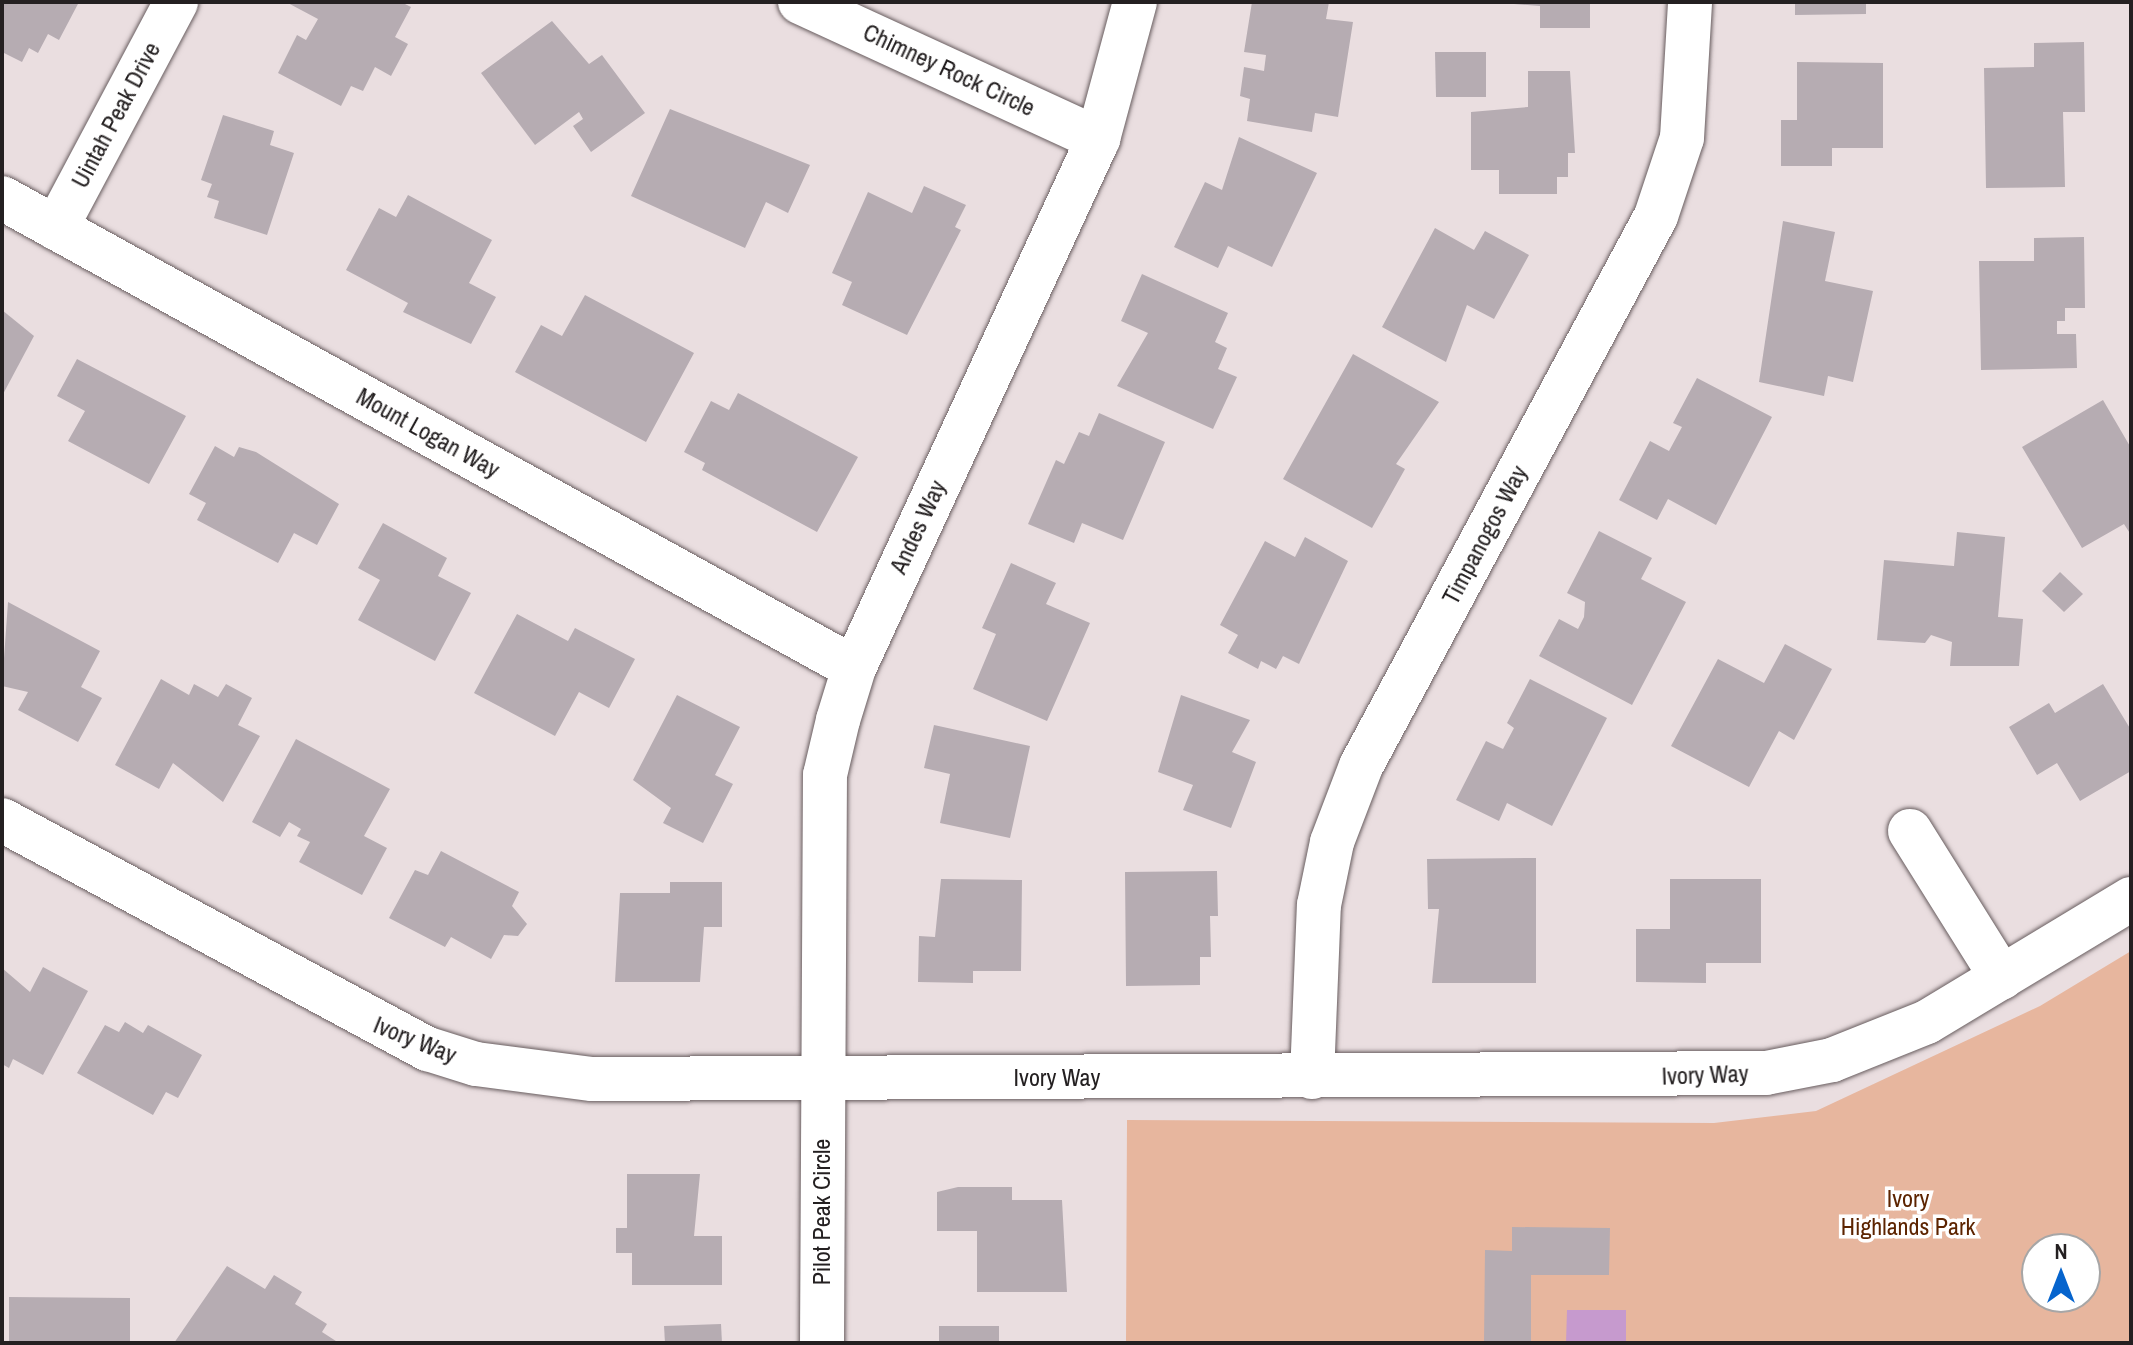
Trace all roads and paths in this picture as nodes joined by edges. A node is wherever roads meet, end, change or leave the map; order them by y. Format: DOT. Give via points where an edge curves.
graph roads {
  1 [pos="176,2"];
  2 [pos="800,2"];
  3 [pos="1135,2"];
  4 [pos="1690,2"];
  5 [pos="1098,139"];
  6 [pos="2,198"];
  7 [pos="56,228"];
  8 [pos="854,668"];
  9 [pos="2,820"];
  10 [pos="1910,831"];
  11 [pos="2131,899"];
  12 [pos="2002,978"];
  13 [pos="1312,1077"];
  14 [pos="824,1080"];
  15 [pos="822,1343"];
  1 -- 7 [label="street, Uintah Peak Drive"];
  2 -- 5 [label="street, Chimney Rock Circle"];
  3 -- 5 [label="street, Andes Way"];
  4 -- 13 [label="street, Timpanogos Way" via="1682,138 1656,216 1361,766 1332,842 1319,905"];
  5 -- 8 [label="street, Andes Way"];
  6 -- 7 [label="street, Mount Logan Way"];
  7 -- 8 [label="street, Mount Logan Way"];
  8 -- 14 [label="street, Andes Way" via="825,775"];
  9 -- 14 [label="street, Ivory Way" via="370,1023 452,1057 592,1079"];
  10 -- 12 [label="street"];
  11 -- 12 [label="street, Ivory Way"];
  12 -- 13 [label="street, Ivory Way" via="1880,1043 1766,1073"];
  13 -- 14 [label="street, Ivory Way"];
  14 -- 15 [label="street, Pilot Peak Circle"];
}
